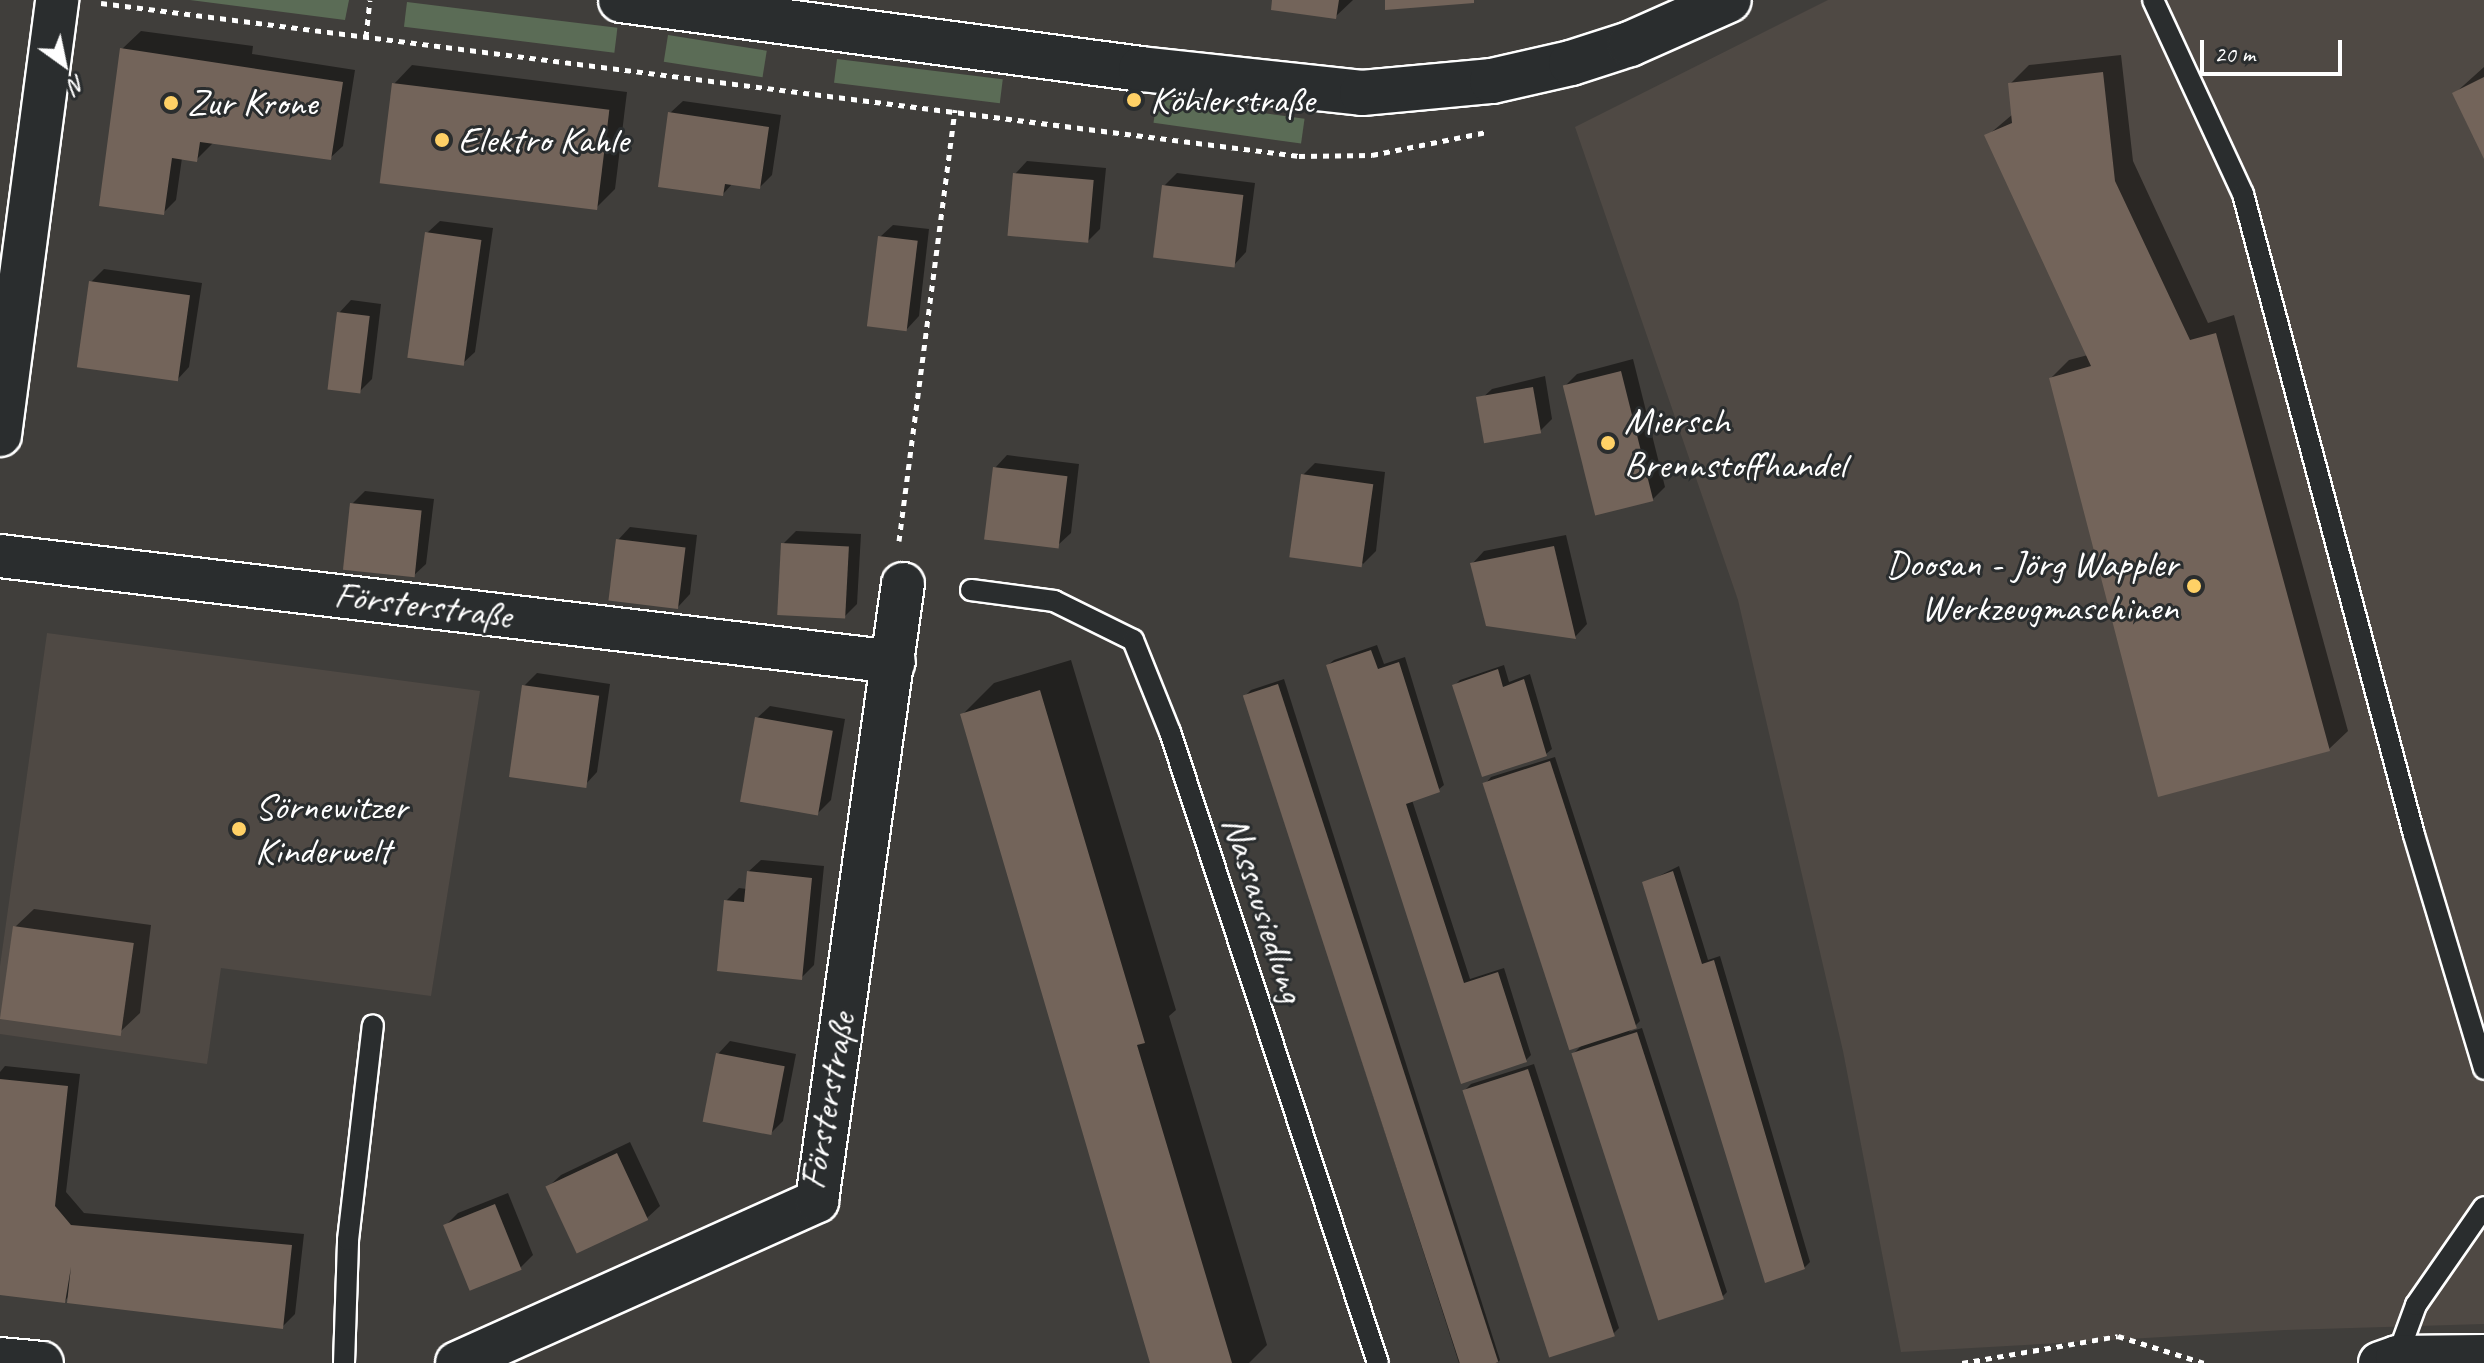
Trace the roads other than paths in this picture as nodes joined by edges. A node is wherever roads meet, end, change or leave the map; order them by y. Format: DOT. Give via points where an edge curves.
graph roads {
  1 [pos="621,0"];
  2 [pos="1729,0"];
  3 [pos="2153,0"];
  4 [pos="73,1"];
  5 [pos="0,435"];
  6 [pos="0,556"];
  7 [pos="903,584"];
  8 [pos="971,590"];
  9 [pos="894,662"];
  10 [pos="373,1025"];
  11 [pos="2484,1069"];
  12 [pos="2484,1207"];
  13 [pos="2484,1356"];
  14 [pos="0,1359"];
  15 [pos="2388,1360"];
  16 [pos="42,1363"];
  17 [pos="344,1363"];
  18 [pos="457,1363"];
  19 [pos="1378,1363"];
  1 -- 2 [label="street" via="1362,93 1492,81 1571,63 1630,44"];
  3 -- 11 [label="lane" via="2243,194 2414,835"];
  4 -- 5 [label="street"];
  6 -- 9 [label="street, Försterstraße"];
  7 -- 9 [label="street, Försterstraße"];
  8 -- 19 [label="lane, Nassausiedlung" via="1054,601 1133,640 1170,732"];
  9 -- 18 [label="street, Försterstraße" via="817,1201"];
  10 -- 17 [label="lane" via="348,1240"];
  12 -- 15 [label="lane" via="2416,1305"];
  13 -- 15 [label="street"];
  14 -- 16 [label="street"];
}
